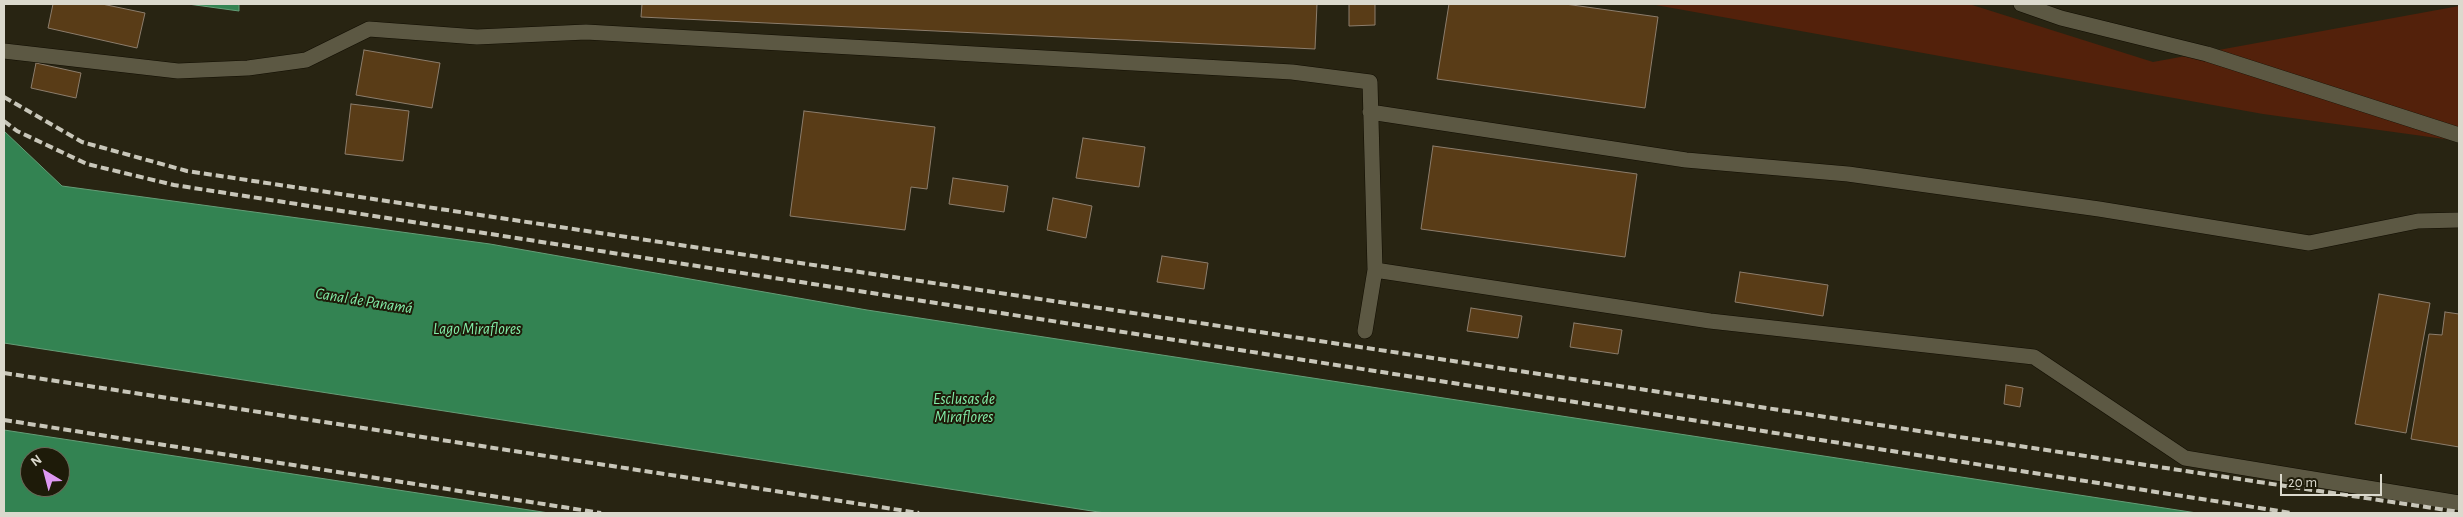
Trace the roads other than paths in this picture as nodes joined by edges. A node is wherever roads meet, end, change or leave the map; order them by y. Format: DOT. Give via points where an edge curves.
graph roads {
  1 [pos="2021,4"];
  2 [pos="4,51"];
  3 [pos="1370,112"];
  4 [pos="2459,135"];
  5 [pos="2459,220"];
  6 [pos="1375,270"];
  7 [pos="1365,331"];
  8 [pos="2459,502"];
  1 -- 4 [label="lane" via="2061,18 2207,54"];
  2 -- 3 [label="lane" via="178,71 248,68 306,60 369,29 477,37 586,32 1292,72 1370,82"];
  3 -- 5 [label="lane" via="1686,160 1848,174 2090,207 2309,243 2418,221"];
  3 -- 6 [label="lane"];
  6 -- 7 [label="lane"];
  6 -- 8 [label="lane" via="1710,321 2034,357 2185,458"];
}
